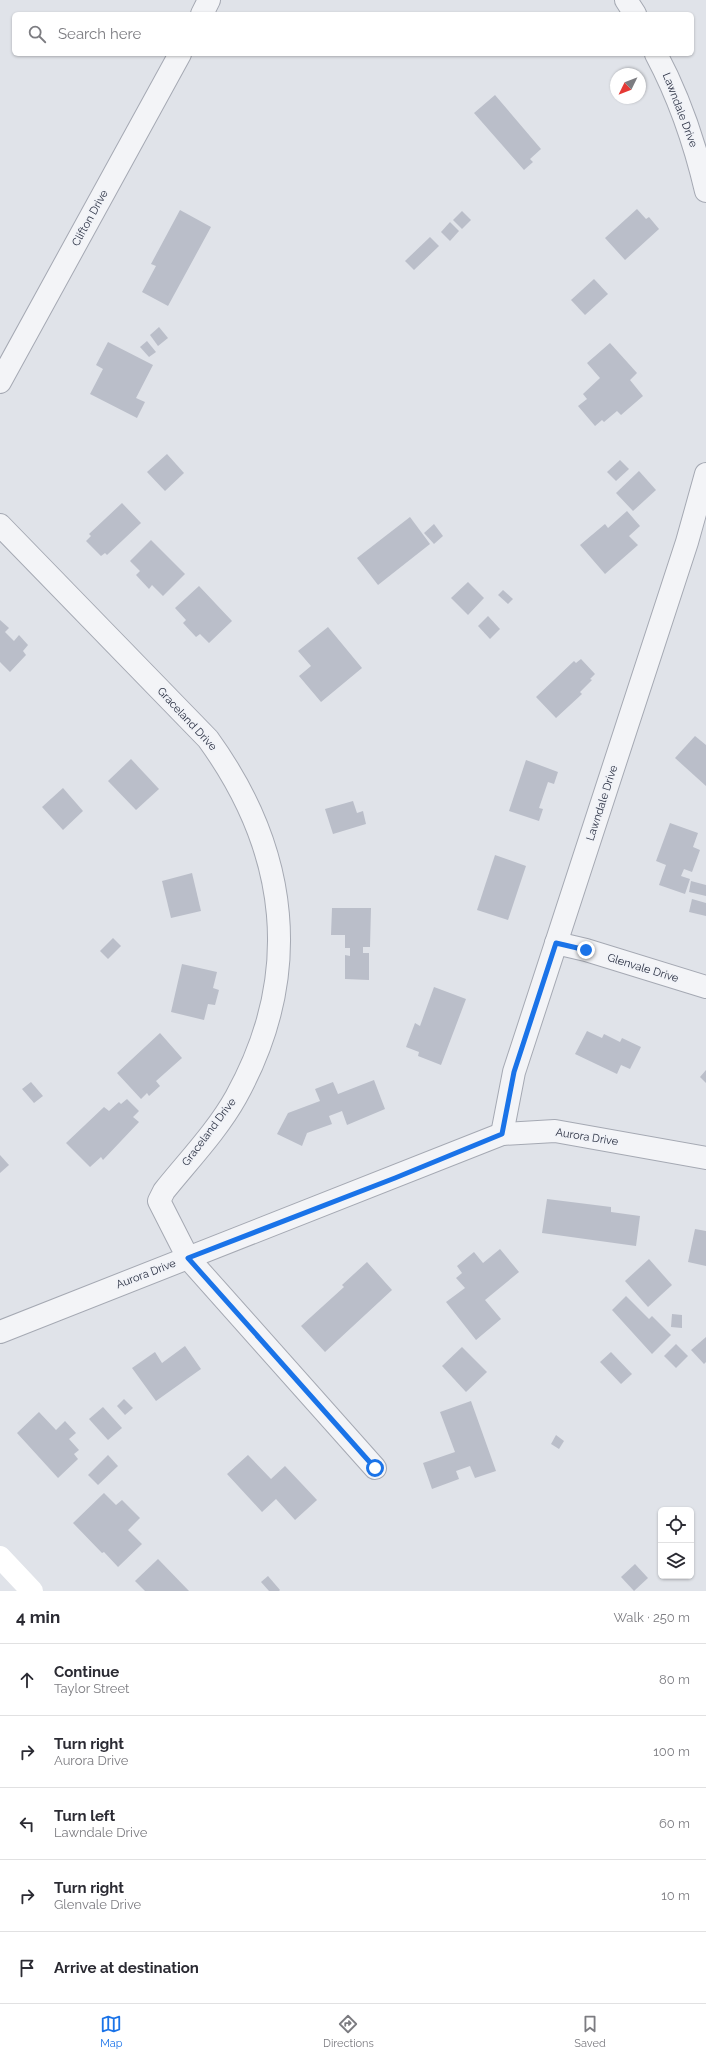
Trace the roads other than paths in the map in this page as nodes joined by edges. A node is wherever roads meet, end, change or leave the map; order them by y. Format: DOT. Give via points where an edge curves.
graph roads {
  1 [pos="209,0"];
  2 [pos="626,0"];
  3 [pos="203,12"];
  4 [pos="634,12"];
  5 [pos="179,56"];
  6 [pos="657,56"];
  7 [pos="706,191"];
  8 [pos="0,382"];
  9 [pos="706,474"];
  10 [pos="0,525"];
  11 [pos="556,943"];
  12 [pos="706,987"];
  13 [pos="502,1134"];
  14 [pos="706,1158"];
  15 [pos="188,1258"];
  16 [pos="0,1332"];
  17 [pos="375,1468"];
  18 [pos="0,1556"];
  19 [pos="32,1591"];
  1 -- 3 [label="street"];
  2 -- 4 [label="street"];
  5 -- 8 [label="street, Clifton Drive"];
  6 -- 7 [label="street, Lawndale Drive" via="668,76 695,147"];
  9 -- 11 [label="street, Lawndale Drive" via="690,534"];
  10 -- 15 [label="street, Graceland Drive" via="208,739 243,792 266,849 277,897 280,941 276,984 266,1030 252,1066 235,1098 164,1191 159,1202"];
  11 -- 12 [label="street, Glenvale Drive"];
  11 -- 13 [label="street, Lawndale Drive" via="514,1072"];
  13 -- 14 [label="street, Aurora Drive" via="555,1131"];
  13 -- 15 [label="street, Aurora Drive"];
  15 -- 16 [label="street, Aurora Drive"];
  15 -- 17 [label="street"];
  18 -- 19 [label="street"];
}
